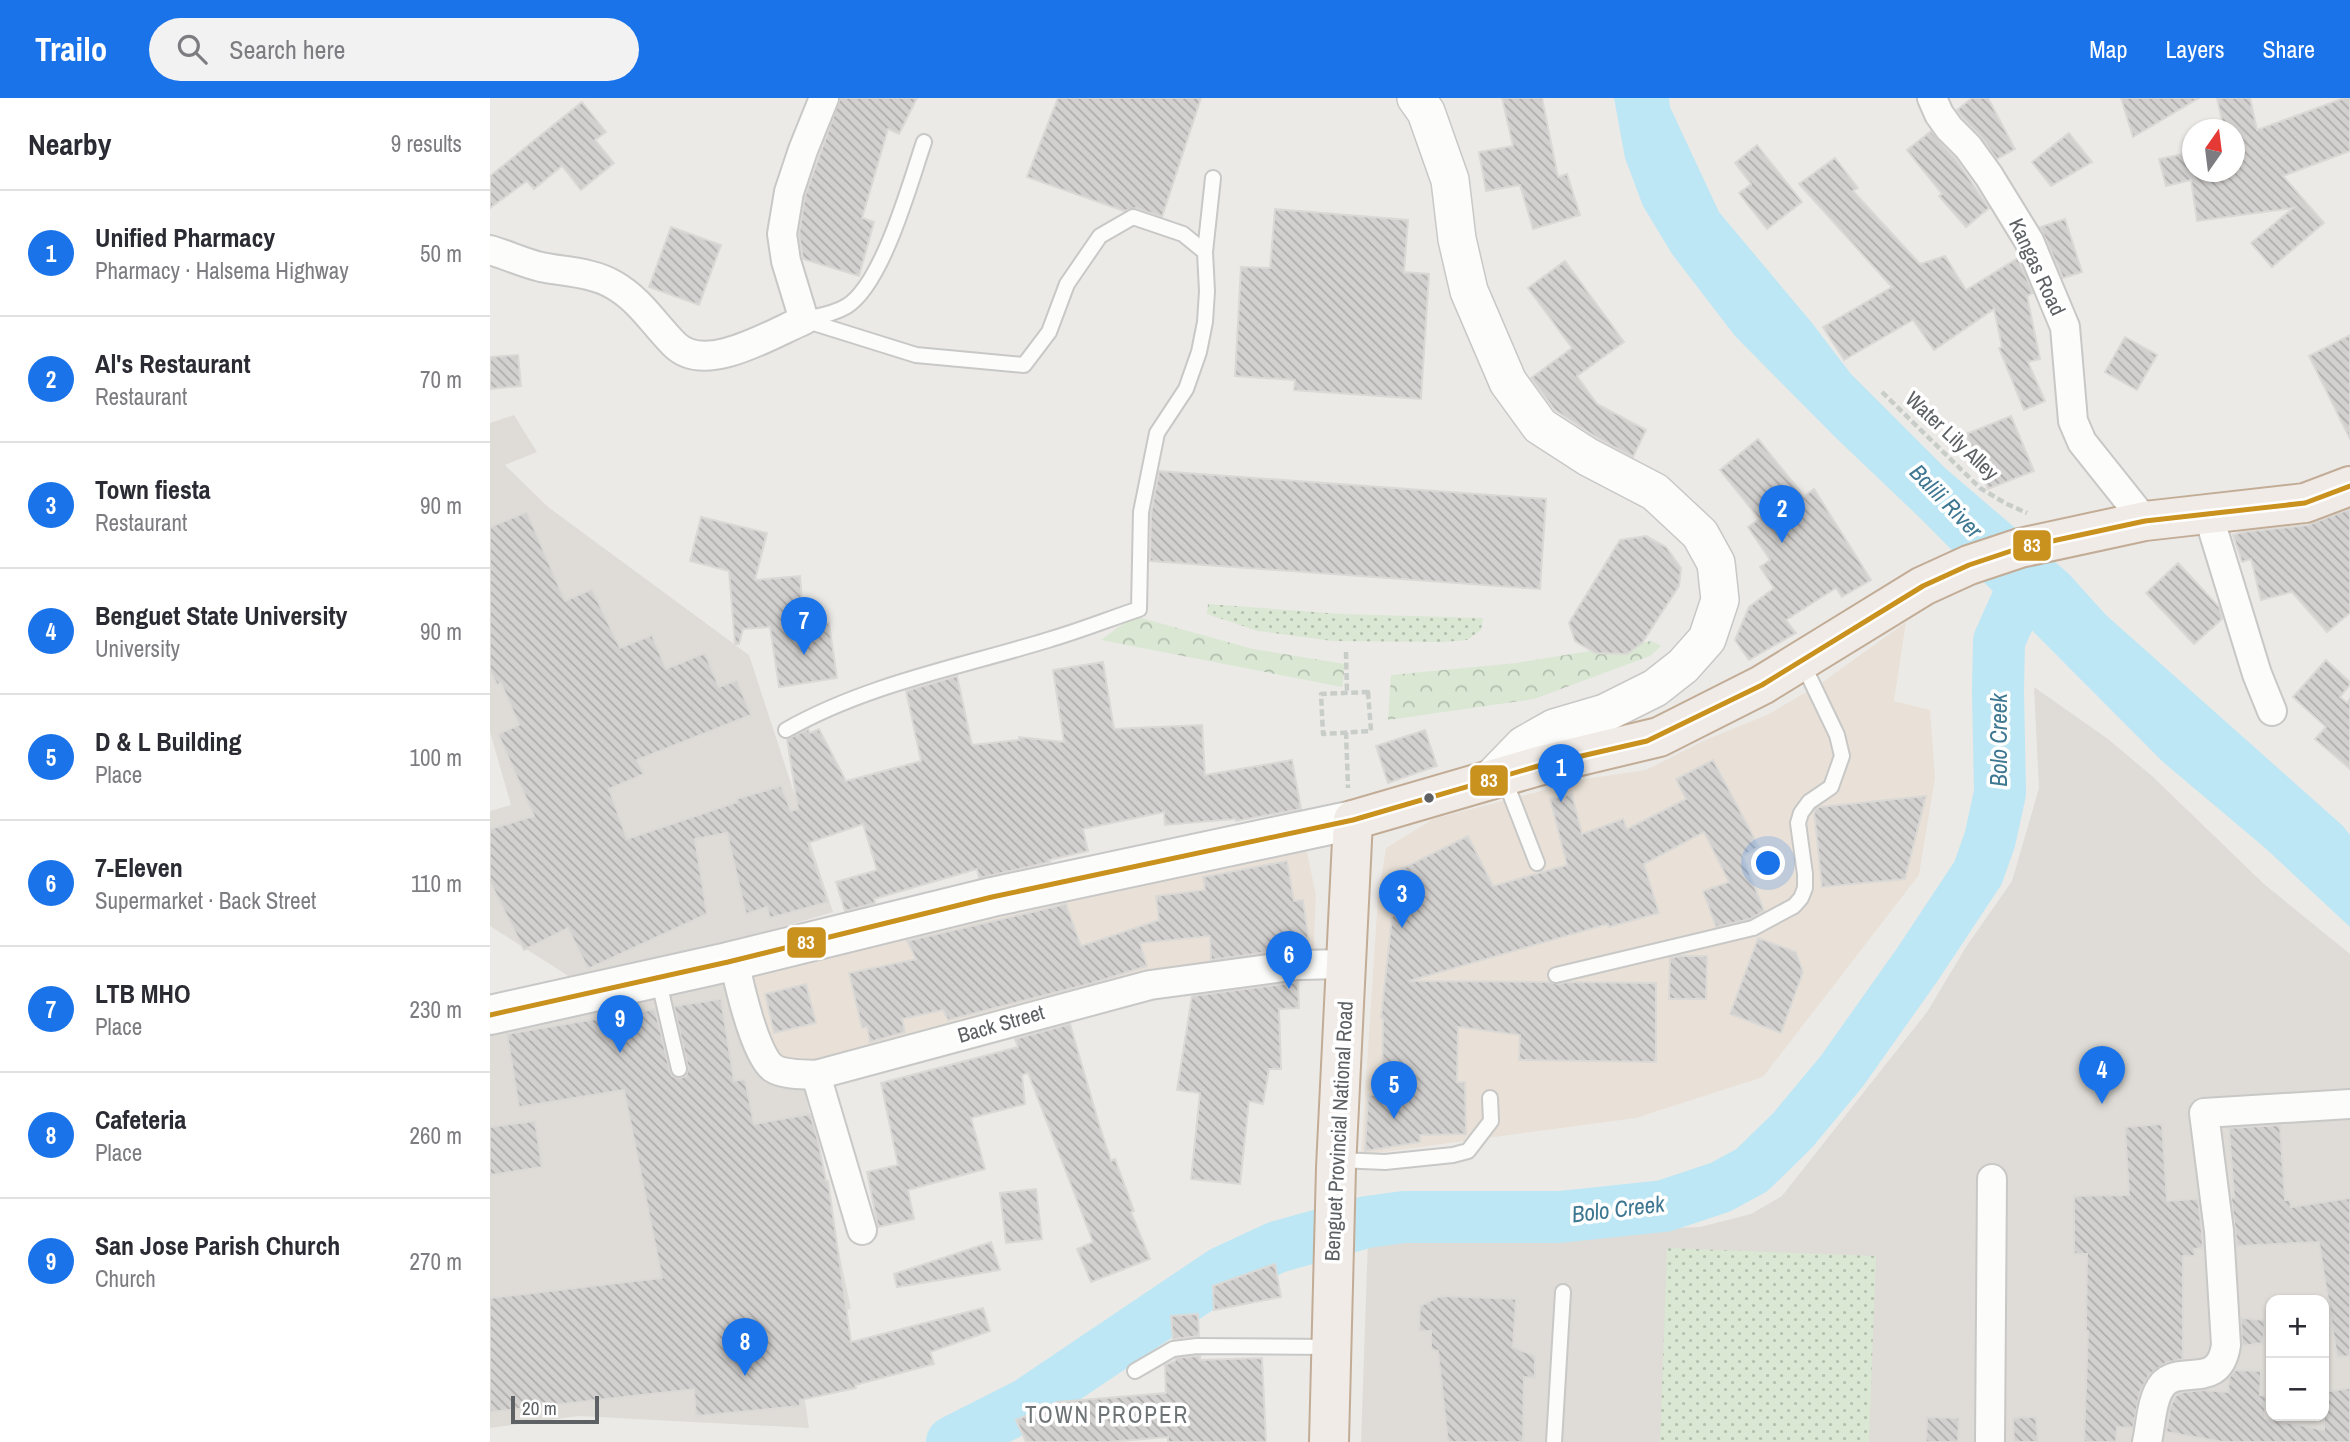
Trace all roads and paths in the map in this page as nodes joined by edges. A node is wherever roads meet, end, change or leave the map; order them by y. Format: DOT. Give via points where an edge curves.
graph roads {
  1 [pos="824,98"];
  2 [pos="1416,98"];
  3 [pos="1932,98"];
  4 [pos="924,142"];
  5 [pos="1213,178"];
  6 [pos="490,250"];
  7 [pos="1205,252"];
  8 [pos="804,320"];
  9 [pos="1882,392"];
  10 [pos="2350,486"];
  11 [pos="2037,511"];
  12 [pos="2208,514"];
  13 [pos="2146,521"];
  14 [pos="1346,652"];
  15 [pos="1802,662"];
  16 [pos="1347,694"];
  17 [pos="2272,711"];
  18 [pos="786,730"];
  19 [pos="1346,733"];
  20 [pos="1496,779"];
  21 [pos="1353,820"];
  22 [pos="1536,863"];
  23 [pos="734,961"];
  24 [pos="1347,964"];
  25 [pos="1556,975"];
  26 [pos="658,978"];
  27 [pos="490,1015"];
  28 [pos="679,1069"];
  29 [pos="816,1075"];
  30 [pos="1490,1098"];
  31 [pos="2350,1104"];
  32 [pos="1337,1164"];
  33 [pos="1992,1179"];
  34 [pos="862,1230"];
  35 [pos="1563,1292"];
  36 [pos="1331,1347"];
  37 [pos="1135,1371"];
  38 [pos="1329,1442"];
  39 [pos="1554,1442"];
  40 [pos="1990,1442"];
  41 [pos="2147,1442"];
  1 -- 8 [label="street" via="789,192 782,234"];
  2 -- 20 [label="street" via="1426,112 1450,180 1469,291 1508,382 1540,426 1656,492 1700,534 1716,563 1720,600 1707,639 1683,666 1630,701 1554,728 1524,745"];
  3 -- 13 [label="street, Kangas Road" via="2029,241 2064,327 2073,421 2082,442"];
  4 -- 8 [label="lane" via="893,235 864,290 848,306"];
  5 -- 7 [label="lane"];
  6 -- 8 [label="street" via="612,284 638,301 676,346 690,355 728,353"];
  7 -- 8 [label="lane" via="1183,233 1133,217 1100,236 1067,284 1049,332 1024,365 916,355"];
  7 -- 18 [label="lane" via="1207,291 1199,352 1186,389 1157,433 1142,512 1139,609 837,703"];
  9 -- 11 [label="path, Water Lily Alley" via="1980,488 2027,513"];
  10 -- 12 [label="highway" via="2305,503"];
  12 -- 13 [label="highway"];
  12 -- 17 [label="street"];
  13 -- 15 [label="highway" via="2020,548 1969,565 1872,615"];
  14 -- 16 [label="path"];
  15 -- 20 [label="highway" via="1659,737"];
  15 -- 25 [label="lane" via="1837,735 1842,756 1831,787 1809,802 1798,823 1805,874 1801,898 1753,928"];
  16 -- 19 [label="path" via="1368,692 1371,731"];
  16 -- 19 [label="path" via="1321,695 1323,734"];
  19 -- 21 [label="path"];
  20 -- 21 [label="highway"];
  20 -- 22 [label="lane"];
  21 -- 23 [label="main road" via="992,897"];
  21 -- 24 [label="highway, Benguet Provincial National Road"];
  23 -- 26 [label="main road"];
  23 -- 29 [label="street, Back Street" via="767,1063 775,1070"];
  24 -- 29 [label="street, Back Street" via="1298,964 1150,985"];
  24 -- 32 [label="highway, Benguet Provincial National Road"];
  26 -- 27 [label="main road"];
  26 -- 28 [label="lane"];
  29 -- 34 [label="street"];
  30 -- 32 [label="lane" via="1491,1121 1468,1152"];
  31 -- 41 [label="street" via="2204,1113 2219,1231 2224,1358 2210,1371 2168,1380 2161,1386"];
  32 -- 36 [label="highway, Benguet Provincial National Road"];
  33 -- 40 [label="street"];
  35 -- 39 [label="lane"];
  36 -- 37 [label="lane" via="1185,1347"];
  36 -- 38 [label="highway, Benguet Provincial National Road"];
}
